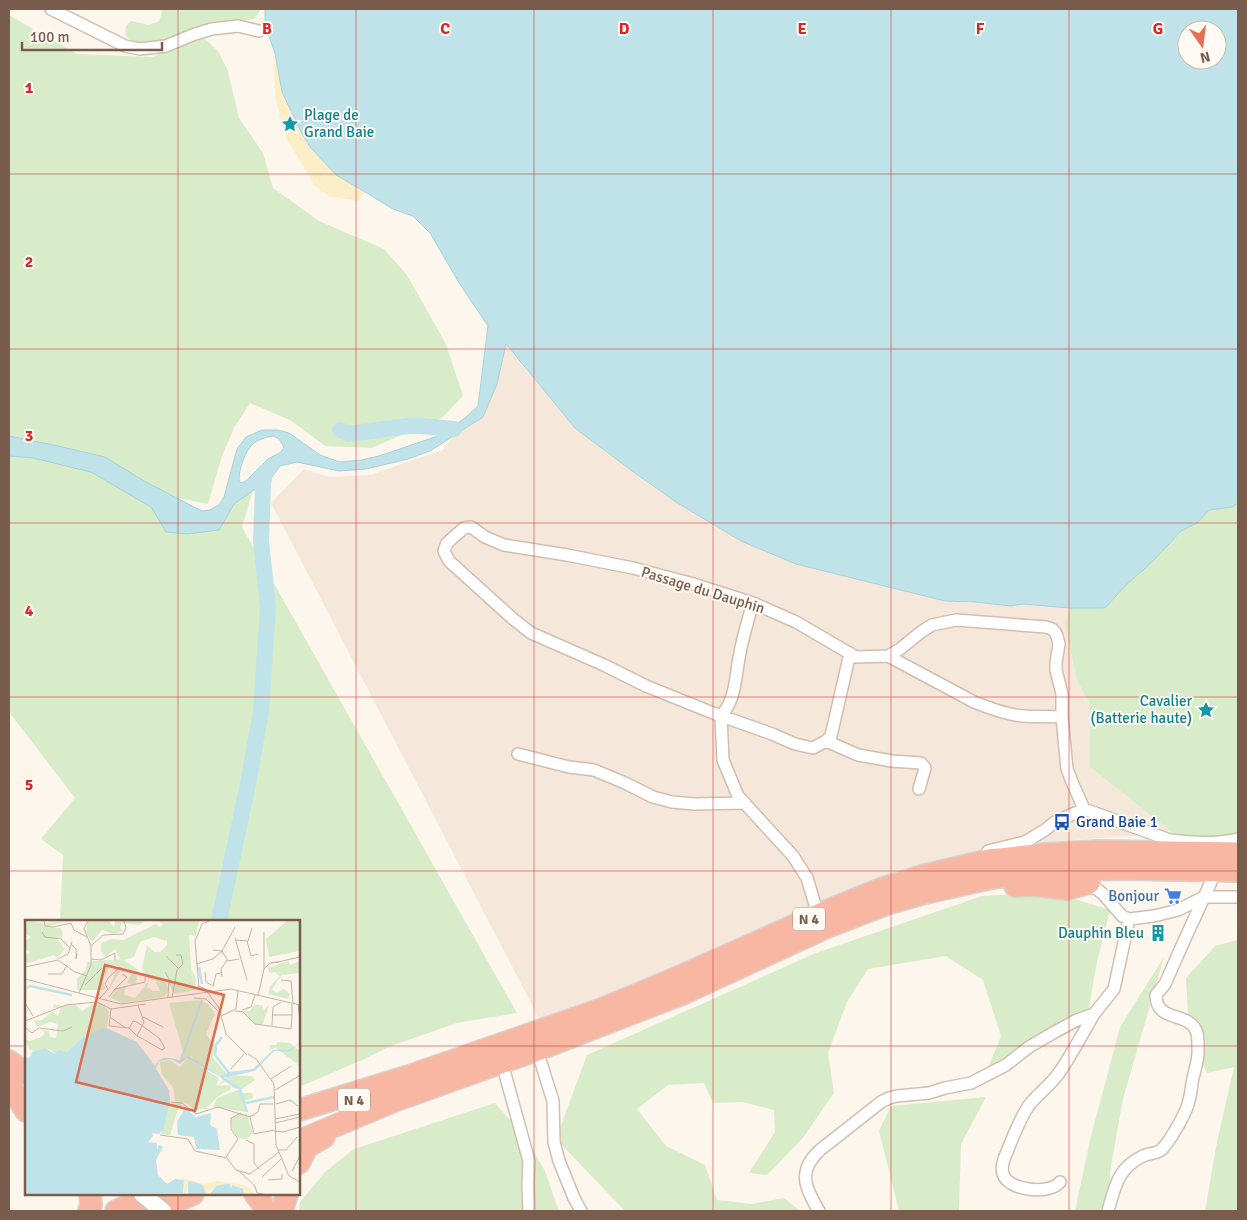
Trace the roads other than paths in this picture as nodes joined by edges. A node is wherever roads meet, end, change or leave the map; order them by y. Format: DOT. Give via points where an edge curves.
graph roads {
  1 [pos="51,9"];
  2 [pos="259,31"];
  3 [pos="753,603"];
  4 [pos="850,653"];
  5 [pos="888,656"];
  6 [pos="721,716"];
  7 [pos="1062,717"];
  8 [pos="826,741"];
  9 [pos="518,754"];
  10 [pos="919,789"];
  11 [pos="745,804"];
  12 [pos="1084,808"];
  13 [pos="1170,840"];
  14 [pos="1238,840"];
  15 [pos="1098,851"];
  16 [pos="1238,853"];
  17 [pos="1238,871"];
  18 [pos="1238,879"];
  19 [pos="1088,883"];
  20 [pos="1208,890"];
  21 [pos="924,893"];
  22 [pos="1238,897"];
  23 [pos="816,908"];
  24 [pos="1128,919"];
  25 [pos="1094,1014"];
  26 [pos="535,1042"];
  27 [pos="9,1061"];
  28 [pos="502,1063"];
  29 [pos="25,1073"];
  30 [pos="409,1076"];
  31 [pos="9,1084"];
  32 [pos="394,1101"];
  33 [pos="25,1109"];
  34 [pos="300,1110"];
  35 [pos="300,1124"];
  36 [pos="300,1141"];
  37 [pos="300,1161"];
  38 [pos="1060,1182"];
  39 [pos="90,1195"];
  40 [pos="143,1195"];
  41 [pos="150,1195"];
  42 [pos="191,1195"];
  43 [pos="256,1195"];
  44 [pos="287,1195"];
  45 [pos="89,1211"];
  46 [pos="116,1211"];
  47 [pos="155,1211"];
  48 [pos="163,1211"];
  49 [pos="264,1211"];
  50 [pos="282,1211"];
  51 [pos="529,1211"];
  52 [pos="581,1211"];
  53 [pos="820,1211"];
  54 [pos="1108,1211"];
  1 -- 2 [label="street" via="124,46 140,49 166,46 212,29 238,26"];
  3 -- 4 [label="street, Passage du Dauphin" via="796,622"];
  3 -- 6 [label="street" via="739,653 735,689 728,708"];
  3 -- 6 [label="street, Passage du Dauphin" via="633,568 504,545 471,527 464,528 447,542 444,550 449,561 531,633 646,686"];
  4 -- 5 [label="street, Passage du Dauphin" via="856,657"];
  4 -- 8 [label="street" via="831,736"];
  5 -- 7 [label="street" via="984,706 1014,715"];
  5 -- 7 [label="street" via="932,625 949,621 1052,629 1059,644 1056,670 1062,694"];
  6 -- 8 [label="street" via="795,744 813,748"];
  6 -- 11 [label="street" via="723,760 738,796"];
  7 -- 12 [label="street" via="1067,769"];
  8 -- 10 [label="street" via="858,755 921,763 925,768"];
  9 -- 11 [label="street" via="594,770 653,797 672,802"];
  11 -- 23 [label="street" via="793,856 807,878"];
  12 -- 13 [label="street"];
  12 -- 23 [label="street" via="1025,842 865,886"];
  13 -- 14 [label="street"];
  13 -- 15 [label="highway" via="1112,844"];
  15 -- 16 [label="highway, N 4"];
  15 -- 26 [label="highway, N 4" via="989,860 882,889 602,1008"];
  17 -- 21 [label="highway, N 4" via="1045,871 992,878"];
  18 -- 20 [label="highway"];
  19 -- 21 [label="highway" via="1067,889 1032,885"];
  19 -- 24 [label="street"];
  20 -- 22 [label="street"];
  20 -- 24 [label="street" via="1178,910"];
  20 -- 54 [label="street" via="1165,984 1156,995 1159,1008 1168,1015 1193,1024 1197,1033 1198,1051 1188,1105 1168,1143 1159,1152 1146,1154 1134,1161 1121,1173"];
  21 -- 26 [label="highway, N 4" via="827,927 682,994"];
  23 -- 26 [label="street" via="707,960 662,977"];
  24 -- 25 [label="street" via="1114,989"];
  25 -- 38 [label="street" via="1060,1071 1029,1105 1003,1164 1006,1180 1018,1187 1046,1189 1056,1187"];
  25 -- 53 [label="street" via="1053,1033 1006,1065 971,1083 929,1093 897,1096 881,1102 814,1155 808,1164 806,1185"];
  26 -- 28 [label="highway, N 4"];
  26 -- 30 [label="highway, N 4"];
  26 -- 52 [label="street" via="553,1101 554,1142 559,1161"];
  27 -- 29 [label="highway"];
  28 -- 32 [label="highway, N 4"];
  28 -- 51 [label="street" via="529,1161"];
  30 -- 34 [label="highway"];
  30 -- 35 [label="highway, N 4"];
  31 -- 33 [label="highway"];
  32 -- 36 [label="highway, N 4"];
  32 -- 37 [label="highway" via="316,1141 307,1148"];
  39 -- 45 [label="highway"];
  40 -- 48 [label="main road, bridge"];
  41 -- 46 [label="highway"];
  42 -- 47 [label="highway"];
  43 -- 49 [label="highway"];
  44 -- 50 [label="highway"];
}
